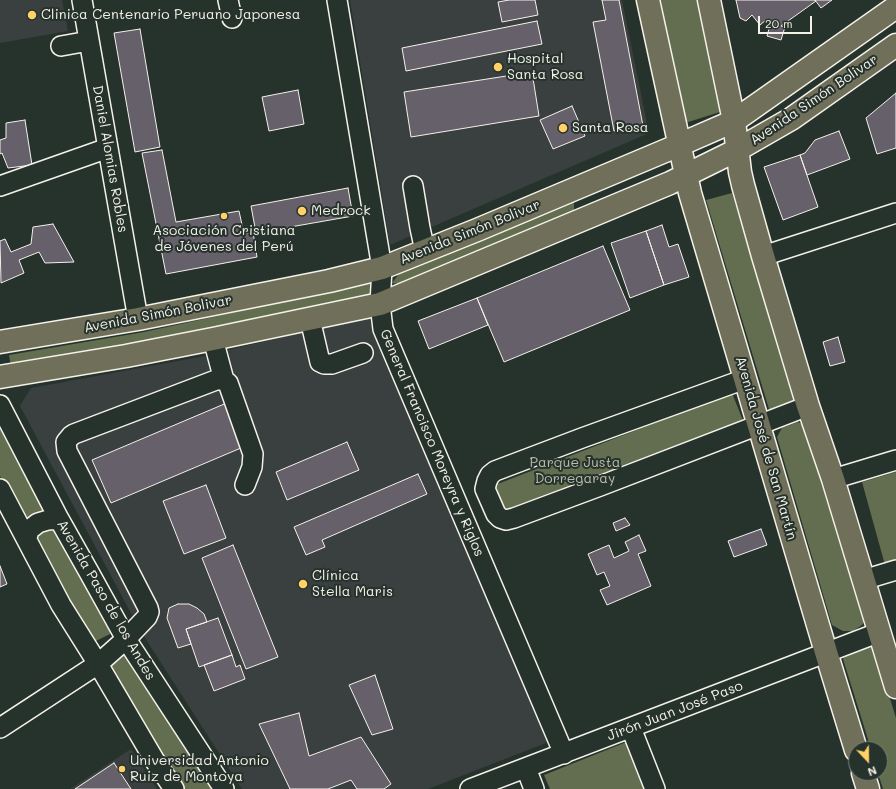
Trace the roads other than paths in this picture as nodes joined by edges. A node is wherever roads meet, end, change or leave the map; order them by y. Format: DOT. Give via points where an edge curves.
graph roads {
  1 [pos="82,0"];
  2 [pos="228,0"];
  3 [pos="337,0"];
  4 [pos="648,0"];
  5 [pos="709,0"];
  6 [pos="896,7"];
  7 [pos="232,18"];
  8 [pos="89,41"];
  9 [pos="896,45"];
  10 [pos="61,46"];
  11 [pos="734,121"];
  12 [pos="679,145"];
  13 [pos="108,148"];
  14 [pos="737,150"];
  15 [pos="686,176"];
  16 [pos="0,186"];
  17 [pos="412,186"];
  18 [pos="896,213"];
  19 [pos="425,251"];
  20 [pos="763,256"];
  21 [pos="382,268"];
  22 [pos="380,304"];
  23 [pos="310,318"];
  24 [pos="138,319"];
  25 [pos="212,339"];
  26 [pos="0,342"];
  27 [pos="363,353"];
  28 [pos="0,377"];
  29 [pos="745,379"];
  30 [pos="224,380"];
  31 [pos="0,405"];
  32 [pos="808,406"];
  33 [pos="759,425"];
  34 [pos="896,460"];
  35 [pos="833,479"];
  36 [pos="245,485"];
  37 [pos="0,489"];
  38 [pos="59,520"];
  39 [pos="26,538"];
  40 [pos="896,570"];
  41 [pos="863,580"];
  42 [pos="880,632"];
  43 [pos="126,639"];
  44 [pos="826,652"];
  45 [pos="98,664"];
  46 [pos="896,687"];
  47 [pos="0,728"];
  48 [pos="631,728"];
  49 [pos="853,741"];
  50 [pos="564,754"];
  51 [pos="526,768"];
  52 [pos="174,789"];
  53 [pos="224,789"];
  54 [pos="470,789"];
  55 [pos="534,789"];
  56 [pos="655,789"];
  1 -- 8 [label="street, Daniel Alomias Robles"];
  2 -- 7 [label="street"];
  3 -- 21 [label="street, General Francisco Moreyra y Riglos"];
  4 -- 12 [label="main road, Avenida José de San Martín"];
  5 -- 11 [label="main road"];
  6 -- 11 [label="main road, Avenida Simón Bolivar"];
  8 -- 10 [label="street"];
  8 -- 13 [label="street, Daniel Alomias Robles"];
  9 -- 14 [label="main road, Avenida Simón Bolivar" via="791,119"];
  11 -- 12 [label="main road, Avenida Simón Bolivar"];
  11 -- 14 [label="main road"];
  12 -- 15 [label="main road, Avenida José de San Martín"];
  12 -- 19 [label="main road, Avenida Simón Bolivar"];
  13 -- 16 [label="street"];
  13 -- 24 [label="street, Daniel Alomias Robles"];
  14 -- 15 [label="main road, Avenida Simón Bolivar"];
  14 -- 20 [label="main road" via="743,185"];
  15 -- 22 [label="main road, Avenida Simón Bolivar"];
  15 -- 29 [label="main road, Avenida José de San Martín"];
  17 -- 19 [label="street"];
  18 -- 20 [label="street"];
  19 -- 21 [label="main road, Avenida Simón Bolivar"];
  20 -- 32 [label="main road"];
  21 -- 22 [label="street, General Francisco Moreyra y Riglos"];
  21 -- 24 [label="main road, Avenida Simón Bolivar"];
  22 -- 23 [label="main road, Avenida Simón Bolivar"];
  22 -- 50 [label="street, General Francisco Moreyra y Riglos" via="383,329"];
  23 -- 25 [label="main road, Avenida Simón Bolivar"];
  23 -- 27 [label="street" via="320,362 332,364"];
  24 -- 26 [label="main road, Avenida Simón Bolivar"];
  25 -- 28 [label="main road, Avenida Simón Bolivar"];
  25 -- 30 [label="street"];
  29 -- 33 [label="main road, Avenida José de San Martín"];
  29 -- 33 [label="street" via="495,471 490,475 485,489 496,514 506,520"];
  30 -- 36 [label="street" via="228,383 253,454 252,467"];
  30 -- 43 [label="street" via="216,380 74,434 66,442 67,451 148,608 147,617"];
  31 -- 38 [label="street, Avenida Paso de los Andes"];
  32 -- 33 [label="street"];
  32 -- 35 [label="main road"];
  33 -- 44 [label="main road, Avenida José de San Martín"];
  34 -- 35 [label="street"];
  35 -- 41 [label="main road"];
  37 -- 39 [label="street"];
  38 -- 39 [label="street" via="38,523 29,530"];
  38 -- 43 [label="street, Avenida Paso de los Andes"];
  39 -- 45 [label="street" via="61,605"];
  40 -- 41 [label="street"];
  41 -- 42 [label="main road"];
  42 -- 44 [label="street, Jirón Juan José Paso"];
  42 -- 46 [label="main road"];
  43 -- 45 [label="street"];
  43 -- 53 [label="street, Avenida Paso de los Andes"];
  44 -- 48 [label="street, Jirón Juan José Paso"];
  44 -- 49 [label="main road, Avenida José de San Martín"];
  45 -- 47 [label="street"];
  45 -- 52 [label="street"];
  48 -- 50 [label="street, Jirón Juan José Paso"];
  48 -- 56 [label="street"];
  50 -- 51 [label="street, Jirón Juan José Paso"];
  51 -- 54 [label="street, Jirón Juan José Paso"];
  51 -- 55 [label="street"];
}
